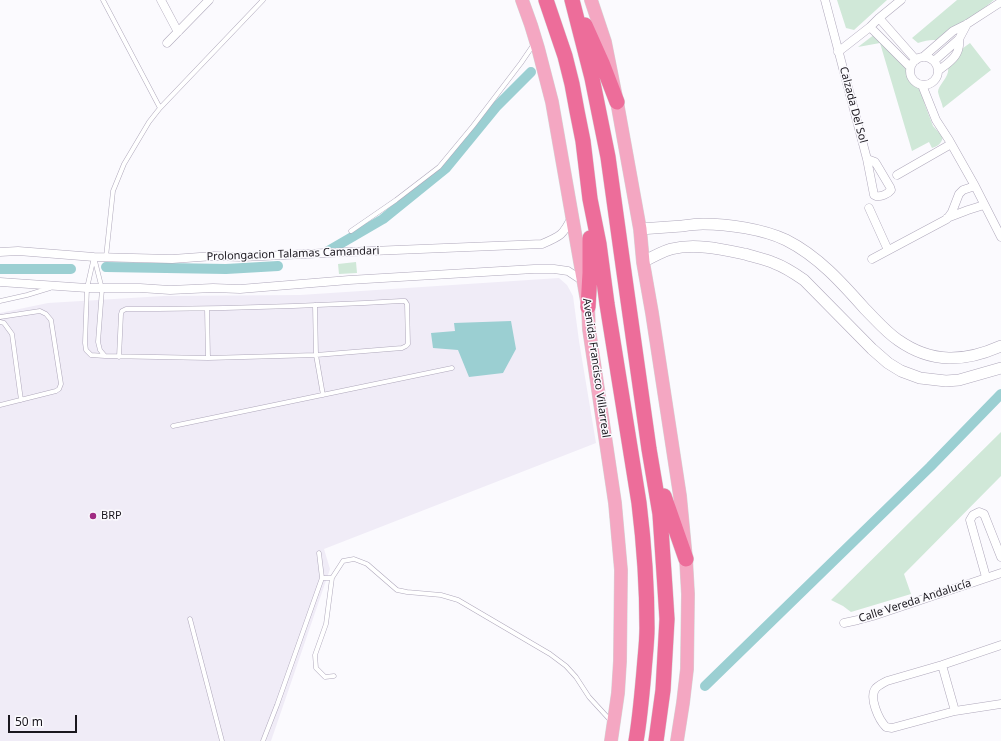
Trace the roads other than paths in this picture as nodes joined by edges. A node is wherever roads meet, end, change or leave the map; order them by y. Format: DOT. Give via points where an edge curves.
graph roads {
  1 [pos="103,0"];
  2 [pos="161,0"];
  3 [pos="209,0"];
  4 [pos="264,0"];
  5 [pos="522,0"];
  6 [pos="546,0"];
  7 [pos="572,0"];
  8 [pos="591,0"];
  9 [pos="825,0"];
  10 [pos="901,0"];
  11 [pos="1001,2"];
  12 [pos="879,18"];
  13 [pos="968,24"];
  14 [pos="870,27"];
  15 [pos="178,32"];
  16 [pos="959,39"];
  17 [pos="536,41"];
  18 [pos="167,44"];
  19 [pos="838,52"];
  20 [pos="920,58"];
  21 [pos="934,61"];
  22 [pos="910,67"];
  23 [pos="938,71"];
  24 [pos="922,86"];
  25 [pos="617,102"];
  26 [pos="160,108"];
  27 [pos="951,144"];
  28 [pos="867,158"];
  29 [pos="897,175"];
  30 [pos="975,186"];
  31 [pos="590,199"];
  32 [pos="984,205"];
  33 [pos="869,208"];
  34 [pos="572,216"];
  35 [pos="947,218"];
  36 [pos="640,229"];
  37 [pos="351,231"];
  38 [pos="1001,238"];
  39 [pos="888,250"];
  40 [pos="0,252"];
  41 [pos="94,257"];
  42 [pos="106,257"];
  43 [pos="872,259"];
  44 [pos="644,262"];
  45 [pos="583,281"];
  46 [pos="0,282"];
  47 [pos="55,287"];
  48 [pos="87,288"];
  49 [pos="102,289"];
  50 [pos="0,301"];
  51 [pos="315,306"];
  52 [pos="588,307"];
  53 [pos="207,309"];
  54 [pos="0,317"];
  55 [pos="0,322"];
  56 [pos="1001,346"];
  57 [pos="316,355"];
  58 [pos="104,356"];
  59 [pos="119,357"];
  60 [pos="208,358"];
  61 [pos="452,368"];
  62 [pos="1001,368"];
  63 [pos="324,395"];
  64 [pos="21,400"];
  65 [pos="0,405"];
  66 [pos="173,426"];
  67 [pos="649,449"];
  68 [pos="319,553"];
  69 [pos="1001,557"];
  70 [pos="686,559"];
  71 [pos="1001,573"];
  72 [pos="986,577"];
  73 [pos="322,578"];
  74 [pos="332,578"];
  75 [pos="190,619"];
  76 [pos="844,623"];
  77 [pos="1001,646"];
  78 [pos="942,665"];
  79 [pos="334,676"];
  80 [pos="1001,704"];
  81 [pos="955,711"];
  82 [pos="614,724"];
  83 [pos="222,741"];
  84 [pos="263,741"];
  85 [pos="611,741"];
  86 [pos="636,741"];
  87 [pos="656,741"];
  88 [pos="677,741"];
  1 -- 26 [label="lane"];
  2 -- 15 [label="street"];
  3 -- 15 [label="street"];
  4 -- 26 [label="lane"];
  5 -- 17 [label="main road, Avenida Francisco Villarreal"];
  6 -- 31 [label="highway, Avenida Francisco Villarreal" via="572,84 583,141"];
  7 -- 25 [label="highway" via="590,35"];
  7 -- 67 [label="highway" via="592,78 608,157"];
  8 -- 25 [label="main road" via="605,42"];
  9 -- 19 [label="street, Calzada Del Sol"];
  10 -- 12 [label="street, Calzada Del Sol"];
  11 -- 13 [label="street"];
  12 -- 14 [label="street, Calzada Del Sol"];
  12 -- 20 [label="street"];
  13 -- 16 [label="street"];
  13 -- 20 [label="street" via="953,30"];
  14 -- 19 [label="street, Calzada Del Sol"];
  14 -- 22 [label="street"];
  15 -- 18 [label="street"];
  16 -- 21 [label="street"];
  16 -- 23 [label="street" via="959,52"];
  17 -- 34 [label="main road, Avenida Francisco Villarreal" via="552,102"];
  17 -- 37 [label="lane" via="439,167"];
  19 -- 28 [label="street, Calzada Del Sol"];
  20 -- 21 [label="street"];
  20 -- 22 [label="street"];
  21 -- 23 [label="street"];
  22 -- 24 [label="street" via="910,77"];
  23 -- 24 [label="street" via="935,80"];
  24 -- 27 [label="street" via="933,115"];
  25 -- 36 [label="main road"];
  26 -- 42 [label="lane" via="124,164 113,191"];
  27 -- 29 [label="street"];
  27 -- 30 [label="street"];
  30 -- 32 [label="street"];
  30 -- 35 [label="street" via="959,194"];
  31 -- 52 [label="highway"];
  31 -- 86 [label="highway, Avenida Francisco Villarreal" via="643,535 647,630 640,724"];
  32 -- 35 [label="street"];
  32 -- 38 [label="street"];
  33 -- 39 [label="street"];
  34 -- 42 [label="street, Prolongacion Talamas Camandari" via="566,230 558,238 542,244 242,257"];
  34 -- 45 [label="main road, Avenida Francisco Villarreal"];
  35 -- 39 [label="street"];
  36 -- 44 [label="main road"];
  36 -- 56 [label="main road" via="703,224 763,232 786,240 810,255 897,340 917,351 942,358 954,358 986,353"];
  39 -- 43 [label="street"];
  40 -- 41 [label="street, Prolongacion Talamas Camandari"];
  41 -- 42 [label="street, Prolongacion Talamas Camandari"];
  41 -- 48 [label="lane"];
  41 -- 49 [label="lane"];
  44 -- 62 [label="main road" via="672,249 688,247 709,248 761,258 804,280 872,349 901,371 920,378 946,381 959,380"];
  44 -- 70 [label="main road" via="671,432"];
  45 -- 49 [label="street" via="568,271 534,269 240,289"];
  45 -- 52 [label="main road, Avenida Francisco Villarreal"];
  46 -- 47 [label="street"];
  47 -- 48 [label="street"];
  47 -- 50 [label="lane"];
  48 -- 49 [label="street"];
  48 -- 58 [label="lane" via="86,350 91,355"];
  49 -- 58 [label="lane" via="98,342"];
  51 -- 53 [label="lane"];
  51 -- 57 [label="lane"];
  51 -- 57 [label="lane" via="405,301 408,316 408,344 402,348"];
  52 -- 82 [label="main road, Avenida Francisco Villarreal" via="589,329 615,503 621,570 620,661"];
  53 -- 59 [label="lane" via="122,311"];
  53 -- 60 [label="lane"];
  54 -- 64 [label="lane" via="40,310 51,320 61,384 56,391"];
  55 -- 64 [label="lane" via="12,334"];
  57 -- 60 [label="lane"];
  57 -- 63 [label="lane"];
  58 -- 59 [label="lane"];
  59 -- 60 [label="lane"];
  61 -- 63 [label="lane"];
  63 -- 66 [label="lane"];
  64 -- 65 [label="lane"];
  67 -- 70 [label="highway"];
  67 -- 87 [label="highway" via="660,514 667,619 663,690"];
  68 -- 73 [label="lane"];
  69 -- 72 [label="street, Calle Vereda Andalucía" via="984,514 973,514 970,520"];
  70 -- 88 [label="main road" via="687,668"];
  71 -- 72 [label="street, Calle Vereda Andalucía"];
  72 -- 76 [label="street, Calle Vereda Andalucía" via="873,616"];
  73 -- 74 [label="lane"];
  73 -- 84 [label="lane"];
  74 -- 79 [label="lane" via="326,624 315,655 316,668 325,677"];
  74 -- 82 [label="lane" via="343,561 354,559 367,564 397,590 441,595 458,600 566,666 589,697"];
  75 -- 83 [label="lane"];
  77 -- 78 [label="street"];
  78 -- 81 [label="street"];
  78 -- 81 [label="street" via="887,681 875,689 873,698 886,728"];
  80 -- 81 [label="street"];
  82 -- 85 [label="main road, Avenida Francisco Villarreal"];
}
